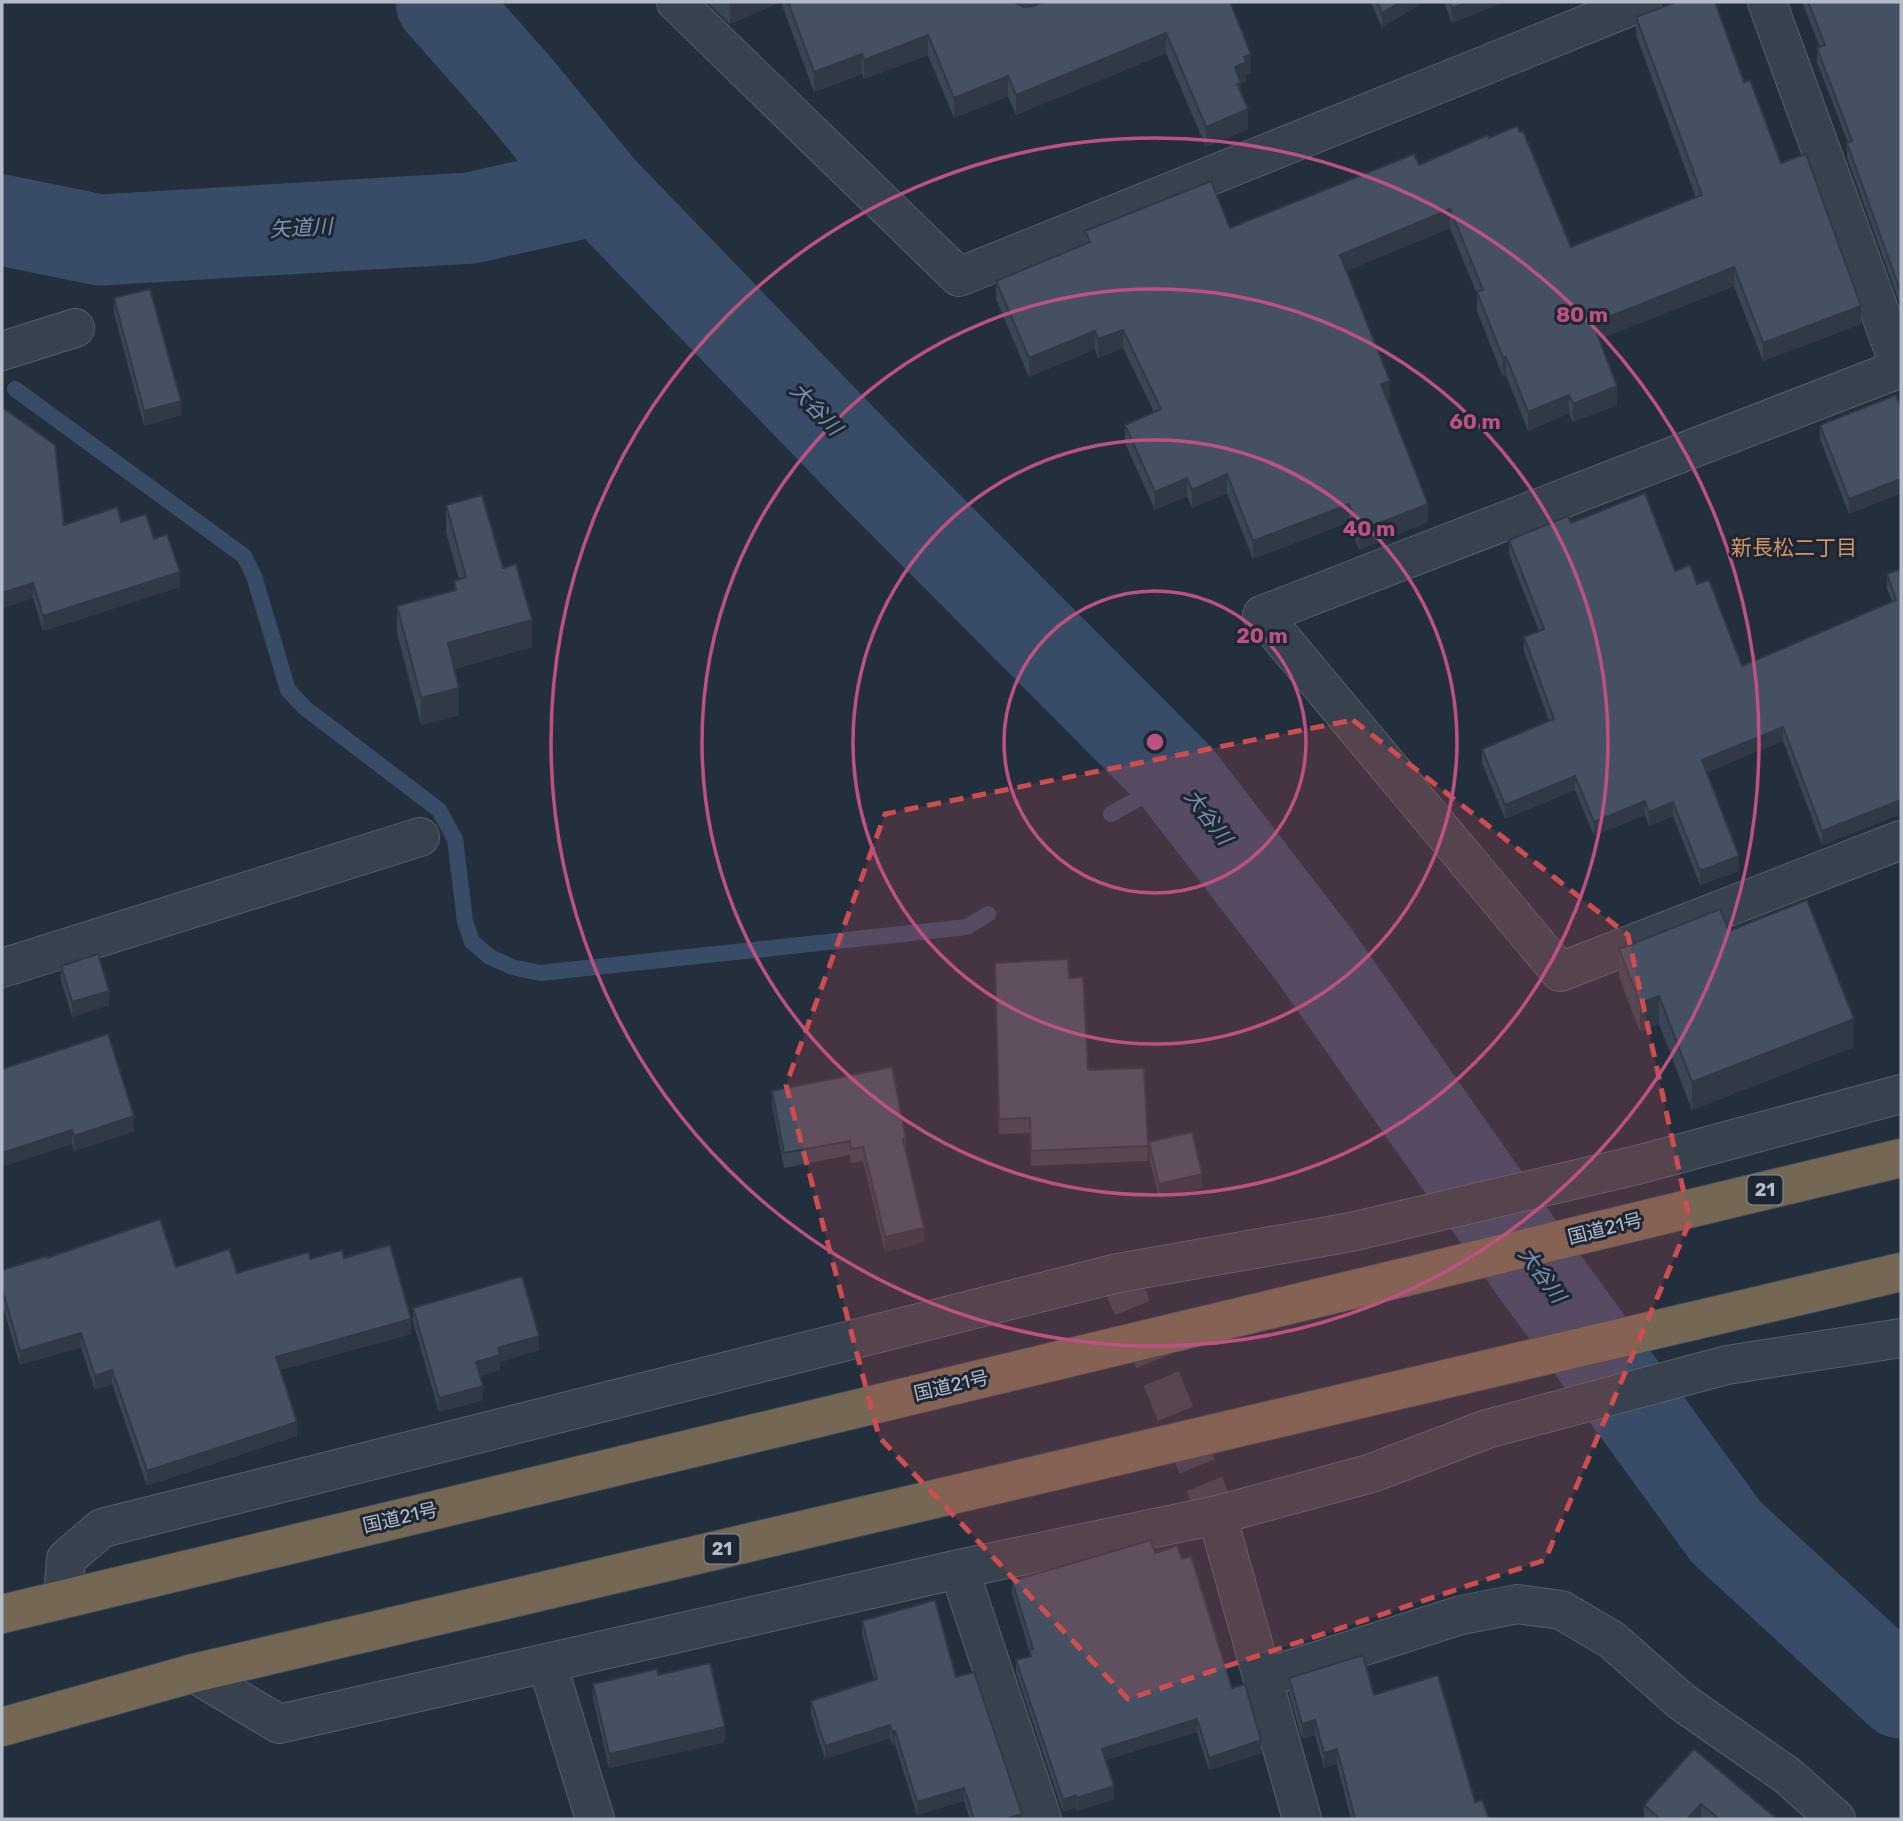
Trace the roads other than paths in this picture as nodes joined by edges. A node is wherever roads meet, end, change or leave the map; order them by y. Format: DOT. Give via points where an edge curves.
graph roads {
  1 [pos="676,2"];
  2 [pos="1642,2"];
  3 [pos="1767,2"];
  4 [pos="75,328"];
  5 [pos="2,351"];
  6 [pos="1901,369"];
  7 [pos="419,837"];
  8 [pos="1901,840"];
  9 [pos="2,968"];
  10 [pos="1901,1094"];
  11 [pos="1901,1158"];
  12 [pos="1901,1272"];
  13 [pos="1901,1338"];
  14 [pos="1217,1515"];
  15 [pos="959,1569"];
  16 [pos="62,1598"];
  17 [pos="2,1614"];
  18 [pos="547,1663"];
  19 [pos="194,1673"];
  20 [pos="1264,1678"];
  21 [pos="2,1727"];
  22 [pos="595,1819"];
  23 [pos="1042,1819"];
  24 [pos="1302,1819"];
  25 [pos="1836,1819"];
  1 -- 2 [label="street" via="959,277"];
  3 -- 6 [label="street"];
  4 -- 5 [label="street"];
  6 -- 8 [label="street" via="1262,615 1560,972"];
  7 -- 9 [label="street"];
  10 -- 16 [label="street" via="1637,1165 1351,1232 1118,1273 102,1528 66,1559"];
  11 -- 16 [label="highway, 国道21号 / 21"];
  12 -- 19 [label="highway, 21"];
  13 -- 14 [label="street" via="1727,1365 1487,1429 1372,1473"];
  14 -- 15 [label="street"];
  14 -- 20 [label="street"];
  15 -- 18 [label="street"];
  15 -- 23 [label="street"];
  16 -- 17 [label="highway, 国道21号 / 21"];
  18 -- 19 [label="street" via="279,1724"];
  18 -- 22 [label="street"];
  19 -- 21 [label="highway, 21"];
  20 -- 24 [label="street"];
  20 -- 25 [label="street" via="1461,1615 1517,1604 1561,1610 1612,1640 1682,1702 1788,1776"];
}
